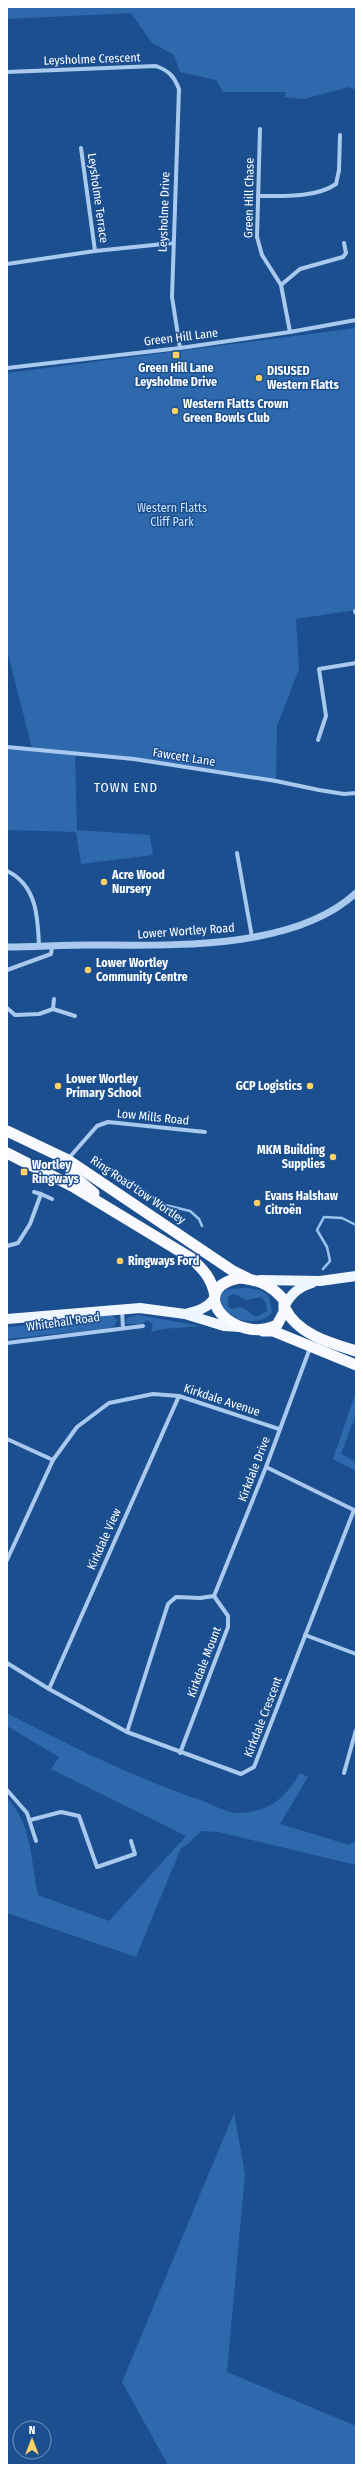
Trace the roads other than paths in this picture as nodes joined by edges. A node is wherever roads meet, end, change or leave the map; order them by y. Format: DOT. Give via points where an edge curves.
graph roads {
  1 [pos="7,72"];
  2 [pos="174,77"];
  3 [pos="260,129"];
  4 [pos="340,135"];
  5 [pos="81,148"];
  6 [pos="258,196"];
  7 [pos="173,243"];
  8 [pos="344,243"];
  9 [pos="95,251"];
  10 [pos="7,261"];
  11 [pos="7,264"];
  12 [pos="281,285"];
  13 [pos="356,320"];
  14 [pos="290,332"];
  15 [pos="180,348"];
  16 [pos="7,368"];
  17 [pos="356,663"];
  18 [pos="318,740"];
  19 [pos="7,747"];
  20 [pos="356,793"];
  21 [pos="237,853"];
  22 [pos="7,871"];
  23 [pos="356,893"];
  24 [pos="252,937"];
  25 [pos="7,947"];
  26 [pos="39,947"];
  27 [pos="52,947"];
  28 [pos="7,970"];
  29 [pos="54,999"];
  30 [pos="7,1008"];
  31 [pos="53,1009"];
  32 [pos="75,1016"];
  33 [pos="7,1131"];
  34 [pos="205,1132"];
  35 [pos="7,1153"];
  36 [pos="68,1160"];
  37 [pos="34,1192"];
  38 [pos="41,1194"];
  39 [pos="52,1200"];
  40 [pos="121,1215"];
  41 [pos="7,1246"];
  42 [pos="356,1276"];
  43 [pos="255,1280"];
  44 [pos="320,1281"];
  45 [pos="215,1297"];
  46 [pos="285,1307"];
  47 [pos="122,1309"];
  48 [pos="185,1314"];
  49 [pos="7,1319"];
  50 [pos="143,1326"];
  51 [pos="242,1327"];
  52 [pos="123,1328"];
  53 [pos="260,1330"];
  54 [pos="7,1343"];
  55 [pos="310,1347"];
  56 [pos="356,1351"];
  57 [pos="356,1366"];
  58 [pos="179,1396"];
  59 [pos="279,1429"];
  60 [pos="7,1439"];
  61 [pos="53,1460"];
  62 [pos="266,1467"];
  63 [pos="7,1560"];
  64 [pos="214,1596"];
  65 [pos="306,1635"];
  66 [pos="356,1654"];
  67 [pos="7,1664"];
  68 [pos="48,1689"];
  69 [pos="356,1730"];
  70 [pos="126,1732"];
  71 [pos="180,1753"];
  72 [pos="344,1773"];
  73 [pos="7,1790"];
  74 [pos="30,1820"];
  75 [pos="36,1841"];
  76 [pos="131,1841"];
  1 -- 2 [label="street, Leysholme Crescent" via="156,66 167,70"];
  2 -- 7 [label="street, Leysholme Drive" via="179,89"];
  3 -- 6 [label="street, Green Hill Chase"];
  4 -- 6 [label="street" via="336,184 297,194"];
  5 -- 9 [label="street, Leysholme Terrace"];
  6 -- 12 [label="street, Green Hill Chase" via="259,248"];
  7 -- 9 [label="street"];
  7 -- 15 [label="street, Leysholme Drive" via="172,297"];
  8 -- 12 [label="street" via="346,253 343,257 300,269"];
  9 -- 11 [label="street"];
  10 -- 11 [label="street"];
  12 -- 14 [label="street, Green Hill Chase"];
  13 -- 14 [label="street, Green Hill Lane"];
  14 -- 15 [label="street, Green Hill Lane"];
  15 -- 16 [label="street, Green Hill Lane"];
  17 -- 18 [label="street" via="319,669 326,716"];
  19 -- 20 [label="street, Fawcett Lane" via="134,759 276,780 344,794"];
  21 -- 24 [label="street"];
  22 -- 26 [label="street" via="26,885 35,902"];
  23 -- 24 [label="street, Lower Wortley Road" via="340,907 319,918 289,929"];
  24 -- 27 [label="street, Lower Wortley Road" via="145,946"];
  25 -- 26 [label="street, Lower Wortley Road"];
  26 -- 27 [label="street, Lower Wortley Road"];
  27 -- 28 [label="street" via="51,954"];
  29 -- 31 [label="street"];
  30 -- 31 [label="street" via="15,1015 39,1014"];
  31 -- 32 [label="street"];
  33 -- 36 [label="highway, Ring Road Low Wortley"];
  34 -- 36 [label="street, Low Mills Road" via="108,1122 97,1126"];
  35 -- 40 [label="highway"];
  36 -- 40 [label="highway" via="70,1174"];
  36 -- 43 [label="highway, Ring Road Low Wortley" via="233,1271"];
  37 -- 38 [label="street"];
  38 -- 39 [label="street"];
  38 -- 41 [label="street" via="30,1224 18,1243"];
  40 -- 45 [label="highway" via="191,1258 207,1273 213,1284"];
  42 -- 44 [label="main road"];
  43 -- 44 [label="main road"];
  43 -- 45 [label="highway" via="230,1280"];
  43 -- 46 [label="highway" via="278,1293"];
  44 -- 46 [label="main road" via="300,1287 292,1293"];
  45 -- 48 [label="main road, Whitehall Road" via="212,1303 202,1309"];
  45 -- 51 [label="highway" via="219,1314"];
  46 -- 53 [label="highway" via="282,1320 277,1325"];
  46 -- 56 [label="highway" via="293,1322 305,1330 331,1343"];
  47 -- 48 [label="main road, Whitehall Road" via="140,1308"];
  47 -- 49 [label="main road, Whitehall Road"];
  47 -- 52 [label="street"];
  48 -- 51 [label="main road, Whitehall Road" via="224,1326"];
  50 -- 52 [label="street, Whitehall Road"];
  51 -- 53 [label="highway"];
  52 -- 54 [label="street, Whitehall Road"];
  53 -- 55 [label="highway" via="273,1331"];
  55 -- 57 [label="highway"];
  55 -- 59 [label="street, Kirkdale Drive"];
  58 -- 59 [label="street, Kirkdale Avenue"];
  58 -- 61 [label="street, Kirkdale Avenue" via="153,1394 109,1404 77,1427"];
  58 -- 68 [label="street, Kirkdale View"];
  59 -- 62 [label="street, Kirkdale Drive"];
  60 -- 61 [label="street"];
  61 -- 63 [label="street, Kirkdale Avenue"];
  62 -- 64 [label="street, Kirkdale Drive"];
  62 -- 65 [label="street, Kirkdale Crescent" via="354,1510"];
  64 -- 70 [label="street" via="176,1597 168,1604"];
  64 -- 71 [label="street, Kirkdale Mount" via="228,1616 228,1627"];
  65 -- 66 [label="street"];
  65 -- 71 [label="street, Kirkdale Crescent" via="254,1767 241,1774"];
  67 -- 68 [label="street, Kirkdale Crescent"];
  68 -- 70 [label="street, Kirkdale Crescent"];
  69 -- 72 [label="street"];
  70 -- 71 [label="street, Kirkdale Crescent"];
  73 -- 74 [label="street"];
  74 -- 75 [label="street"];
  74 -- 76 [label="street" via="61,1812 79,1816 97,1867 135,1854"];
}
